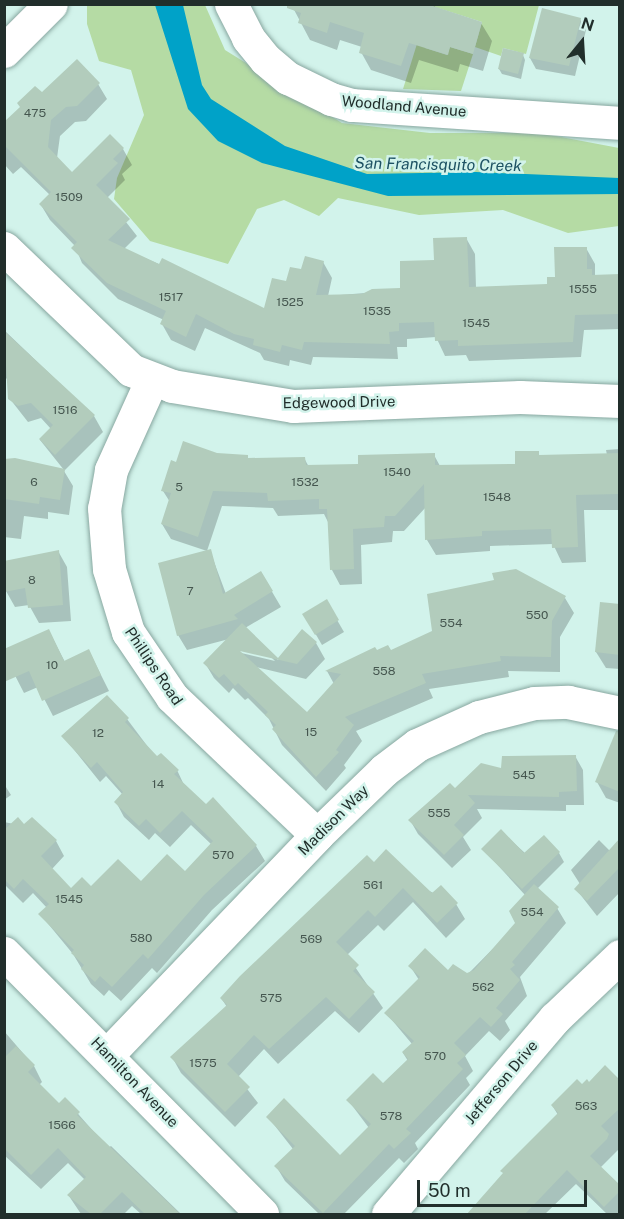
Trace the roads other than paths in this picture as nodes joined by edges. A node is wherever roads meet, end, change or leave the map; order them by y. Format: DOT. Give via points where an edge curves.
graph roads {
  1 [pos="51,4"];
  2 [pos="231,4"];
  3 [pos="4,51"];
  4 [pos="620,123"];
  5 [pos="4,248"];
  6 [pos="152,379"];
  7 [pos="620,401"];
  8 [pos="620,713"];
  9 [pos="317,836"];
  10 [pos="4,953"];
  11 [pos="620,956"];
  12 [pos="108,1054"];
  13 [pos="262,1215"];
  14 [pos="388,1215"];
  1 -- 3 [label="street"];
  2 -- 4 [label="street, Woodland Avenue" via="248,38 265,59 288,78 331,99 352,105"];
  5 -- 6 [label="street, Edgewood Drive" via="131,370"];
  6 -- 7 [label="street, Edgewood Drive" via="172,386 293,406 520,397"];
  6 -- 9 [label="street, Phillips Road" via="111,470 104,508 109,569 128,632 172,698"];
  8 -- 9 [label="street, Madison Way" via="568,702 534,703 479,717 417,745 384,770"];
  9 -- 12 [label="street, Madison Way"];
  10 -- 12 [label="street, Hamilton Avenue"];
  11 -- 14 [label="street, Jefferson Drive" via="555,1018"];
  12 -- 13 [label="street, Hamilton Avenue"];
}
